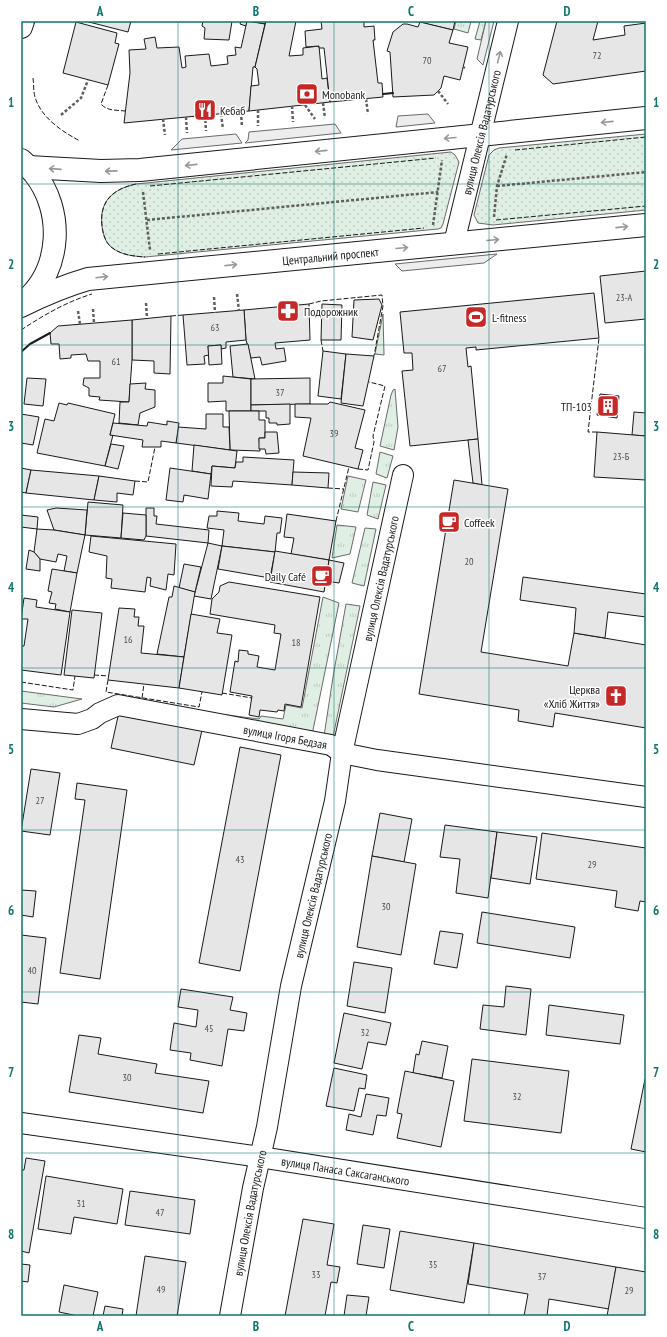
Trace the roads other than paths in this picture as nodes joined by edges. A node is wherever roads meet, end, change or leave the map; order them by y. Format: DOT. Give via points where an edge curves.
graph roads {
  1 [pos="23,21"];
  2 [pos="508,21"];
  3 [pos="21,27"];
  4 [pos="646,118"];
  5 [pos="480,136"];
  6 [pos="24,160"];
  7 [pos="646,224"];
  8 [pos="454,243"];
  9 [pos="21,305"];
  10 [pos="403,476"];
  11 [pos="21,718"];
  12 [pos="342,753"];
  13 [pos="646,797"];
  14 [pos="21,1123"];
  15 [pos="260,1157"];
  16 [pos="646,1218"];
  17 [pos="230,1316"];
  1 -- 3 [label="main road"];
  5 -- 2 [label="street, вулиця Олексія Вадатурського, one-way"];
  4 -- 5 [label="main road, one-way"];
  5 -- 6 [label="main road, one-way" via="140,170 101,171"];
  5 -- 8 [label="street, вулиця Олексія Вадатурського"];
  6 -- 9 [label="main road" via="40,180 48,196 55,232 49,267 41,283"];
  8 -- 7 [label="main road, Центральний проспект, one-way"];
  9 -- 8 [label="main road, Центральний проспект, one-way" via="64,286 88,279"];
  10 -- 12 [label="street, вулиця Олексія Вадатурського"];
  11 -- 12 [label="street, вулиця Ігоря Бедзая" via="78,724 118,705 331,745"];
  12 -- 13 [label="street, вулиця Ігоря Бедзая"];
  12 -- 15 [label="street, вулиця Олексія Вадатурського" via="335,801 291,986"];
  14 -- 15 [label="street, вулиця Панаса Саксаганського"];
  15 -- 16 [label="street, вулиця Панаса Саксаганського"];
  15 -- 17 [label="street, вулиця Олексія Вадатурського"];
}
